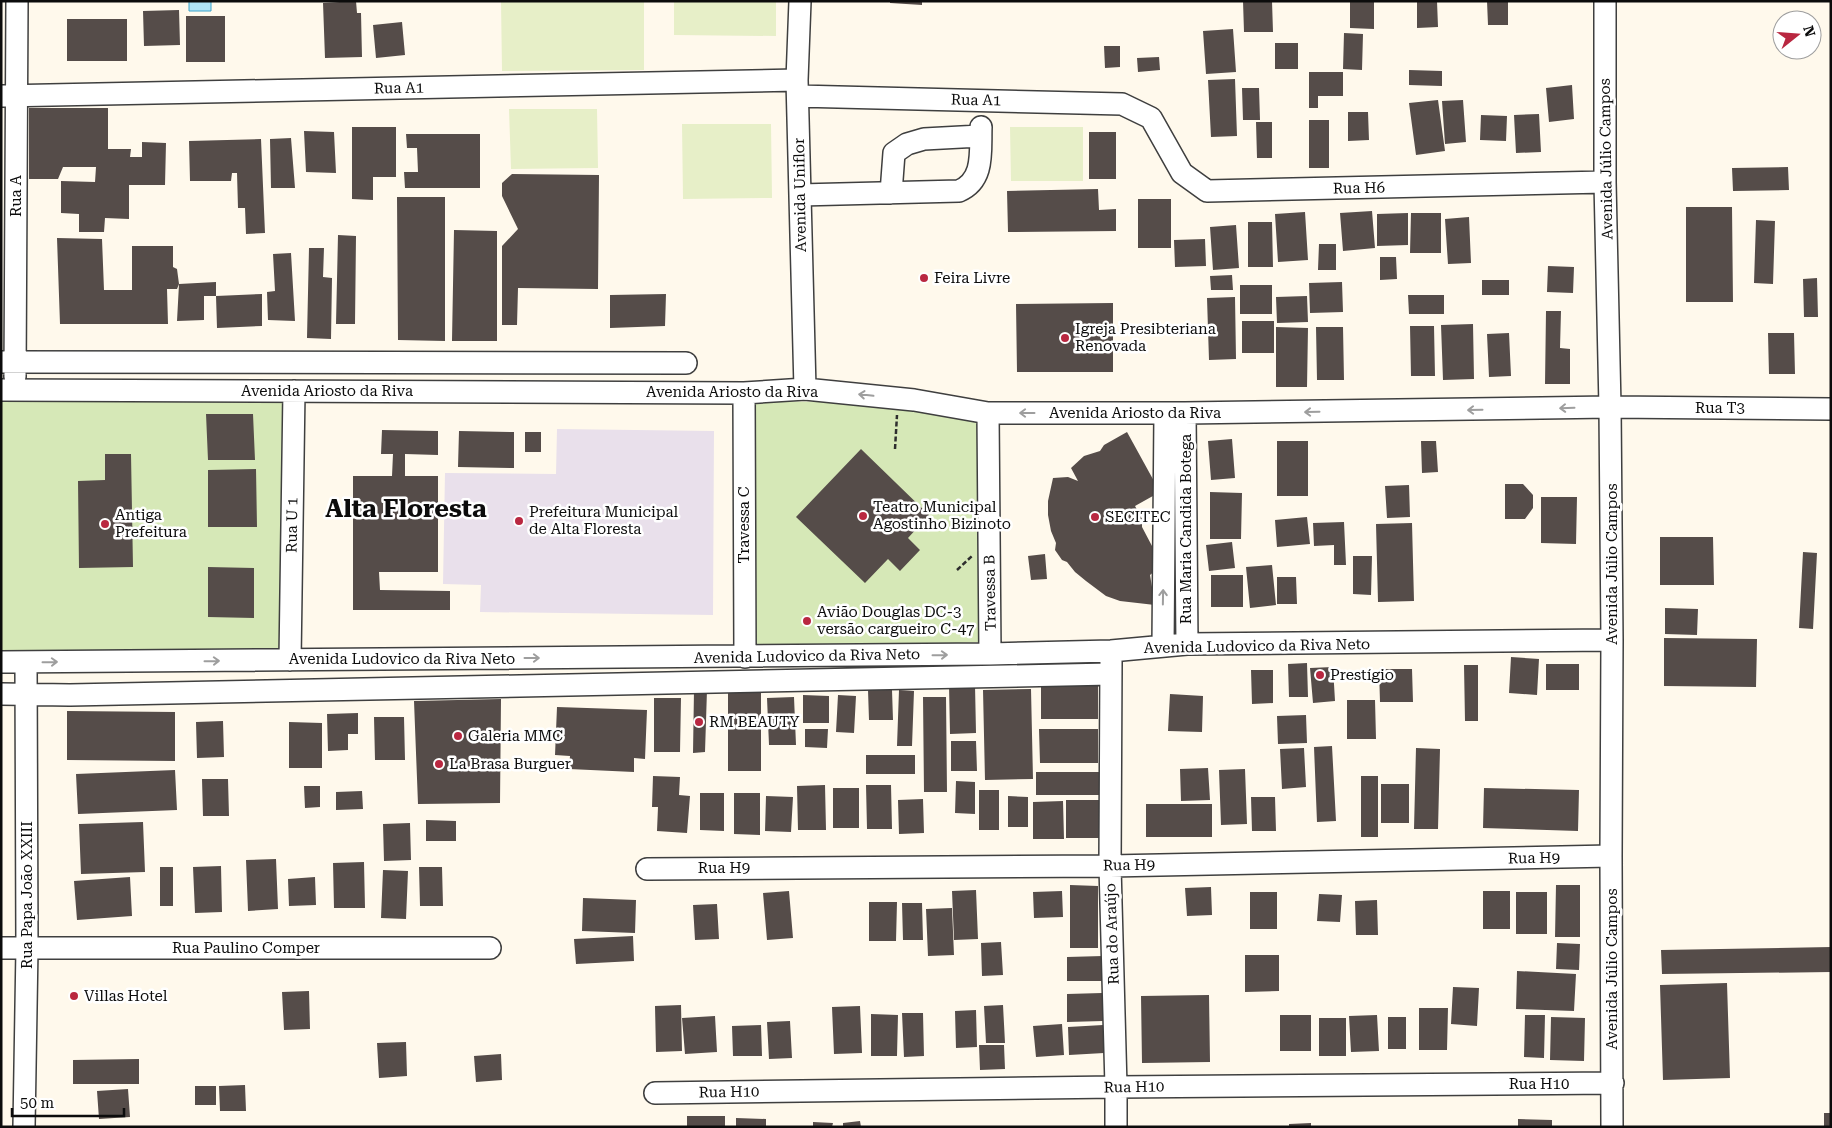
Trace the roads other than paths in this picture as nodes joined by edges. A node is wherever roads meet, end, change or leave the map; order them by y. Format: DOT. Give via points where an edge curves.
graph roads {
  1 [pos="17,1"];
  2 [pos="800,1"];
  3 [pos="1605,1"];
  4 [pos="798,88"];
  5 [pos="9,96"];
  6 [pos="961,100"];
  7 [pos="998,101"];
  8 [pos="1151,118"];
  9 [pos="981,131"];
  10 [pos="1605,182"];
  11 [pos="891,193"];
  12 [pos="800,195"];
  13 [pos="8,362"];
  14 [pos="686,363"];
  15 [pos="805,389"];
  16 [pos="8,390"];
  17 [pos="294,391"];
  18 [pos="744,393"];
  19 [pos="1610,407"];
  20 [pos="1831,409"];
  21 [pos="988,413"];
  22 [pos="1175,413"];
  23 [pos="1164,516"];
  24 [pos="1186,517"];
  25 [pos="1612,640"];
  26 [pos="1187,644"];
  27 [pos="1163,646"];
  28 [pos="1111,651"];
  29 [pos="990,654"];
  30 [pos="745,657"];
  31 [pos="290,660"];
  32 [pos="1,662"];
  33 [pos="26,663"];
  34 [pos="1111,674"];
  35 [pos="1,694"];
  36 [pos="26,694"];
  37 [pos="1611,856"];
  38 [pos="1110,866"];
  39 [pos="647,869"];
  40 [pos="1,948"];
  41 [pos="27,948"];
  42 [pos="490,948"];
  43 [pos="1613,1083"];
  44 [pos="1116,1087"];
  45 [pos="655,1093"];
  46 [pos="24,1127"];
  47 [pos="1116,1127"];
  48 [pos="1612,1127"];
  1 -- 5 [label="street, Rua A"];
  2 -- 4 [label="street, Avenida Uniflor"];
  3 -- 10 [label="street, Avenida Júlio Campos"];
  4 -- 5 [label="street, Rua A1"];
  4 -- 6 [label="street, Rua A1"];
  4 -- 12 [label="street, Avenida Uniflor"];
  5 -- 13 [label="street, Rua A"];
  6 -- 7 [label="street, Rua A1"];
  6 -- 9 [label="street" via="965,114"];
  7 -- 8 [label="street, Rua A1" via="1122,104"];
  7 -- 9 [label="street" via="996,117"];
  8 -- 10 [label="street, Rua H6" via="1182,172 1207,191"];
  9 -- 11 [label="street" via="907,144 894,153"];
  9 -- 11 [label="street" via="978,171 968,188"];
  10 -- 19 [label="street, Avenida Júlio Campos"];
  11 -- 12 [label="street"];
  12 -- 15 [label="street, Avenida Uniflor"];
  13 -- 14 [label="street"];
  13 -- 16 [label="street, Rua A"];
  15 -- 18 [label="street, Avenida Ariosto da Riva"];
  21 -- 15 [label="street, Avenida Ariosto da Riva, one-way"];
  16 -- 17 [label="street, Avenida Ariosto da Riva"];
  17 -- 18 [label="street, Avenida Ariosto da Riva"];
  17 -- 31 [label="street, Rua U 1"];
  18 -- 30 [label="street, Travessa C"];
  19 -- 20 [label="street, Rua T3"];
  19 -- 22 [label="street, Avenida Ariosto da Riva, one-way"];
  19 -- 25 [label="street, Avenida Júlio Campos"];
  22 -- 21 [label="street, Avenida Ariosto da Riva, one-way"];
  21 -- 29 [label="street, Travessa B"];
  22 -- 23 [label="street, Rua Maria Candida Botega"];
  22 -- 24 [label="street, Rua Maria Candida Botega"];
  23 -- 24 [label="street"];
  27 -- 23 [label="street, Rua Maria Candida Botega, one-way"];
  24 -- 26 [label="street, Rua Maria Candida Botega"];
  25 -- 26 [label="street, Avenida Ludovico da Riva Neto"];
  25 -- 37 [label="street, Avenida Júlio Campos"];
  26 -- 27 [label="street, Avenida Ludovico da Riva Neto"];
  27 -- 28 [label="street, Avenida Ludovico da Riva Neto"];
  28 -- 29 [label="street, Avenida Ludovico da Riva Neto"];
  28 -- 34 [label="street, Rua do Araújo"];
  30 -- 29 [label="street, Avenida Ludovico da Riva Neto, one-way"];
  31 -- 30 [label="street, Avenida Ludovico da Riva Neto, one-way"];
  33 -- 31 [label="street, Avenida Ludovico da Riva Neto, one-way"];
  32 -- 33 [label="street, Avenida Ludovico da Riva Neto"];
  33 -- 36 [label="street, Rua Papa João XXIII"];
  34 -- 36 [label="street"];
  34 -- 38 [label="street, Rua do Araújo"];
  35 -- 36 [label="street"];
  36 -- 41 [label="street, Rua Papa João XXIII"];
  37 -- 38 [label="street, Rua H9"];
  37 -- 43 [label="street, Avenida Júlio Campos"];
  38 -- 39 [label="street, Rua H9"];
  38 -- 44 [label="street, Rua do Araújo"];
  40 -- 41 [label="street, Rua Paulino Comper"];
  41 -- 42 [label="street, Rua Paulino Comper"];
  41 -- 46 [label="street, Rua Papa João XXIII"];
  43 -- 44 [label="street, Rua H10"];
  43 -- 48 [label="street, Avenida Júlio Campos"];
  44 -- 45 [label="street, Rua H10"];
  44 -- 47 [label="street, Rua do Araújo"];
}
